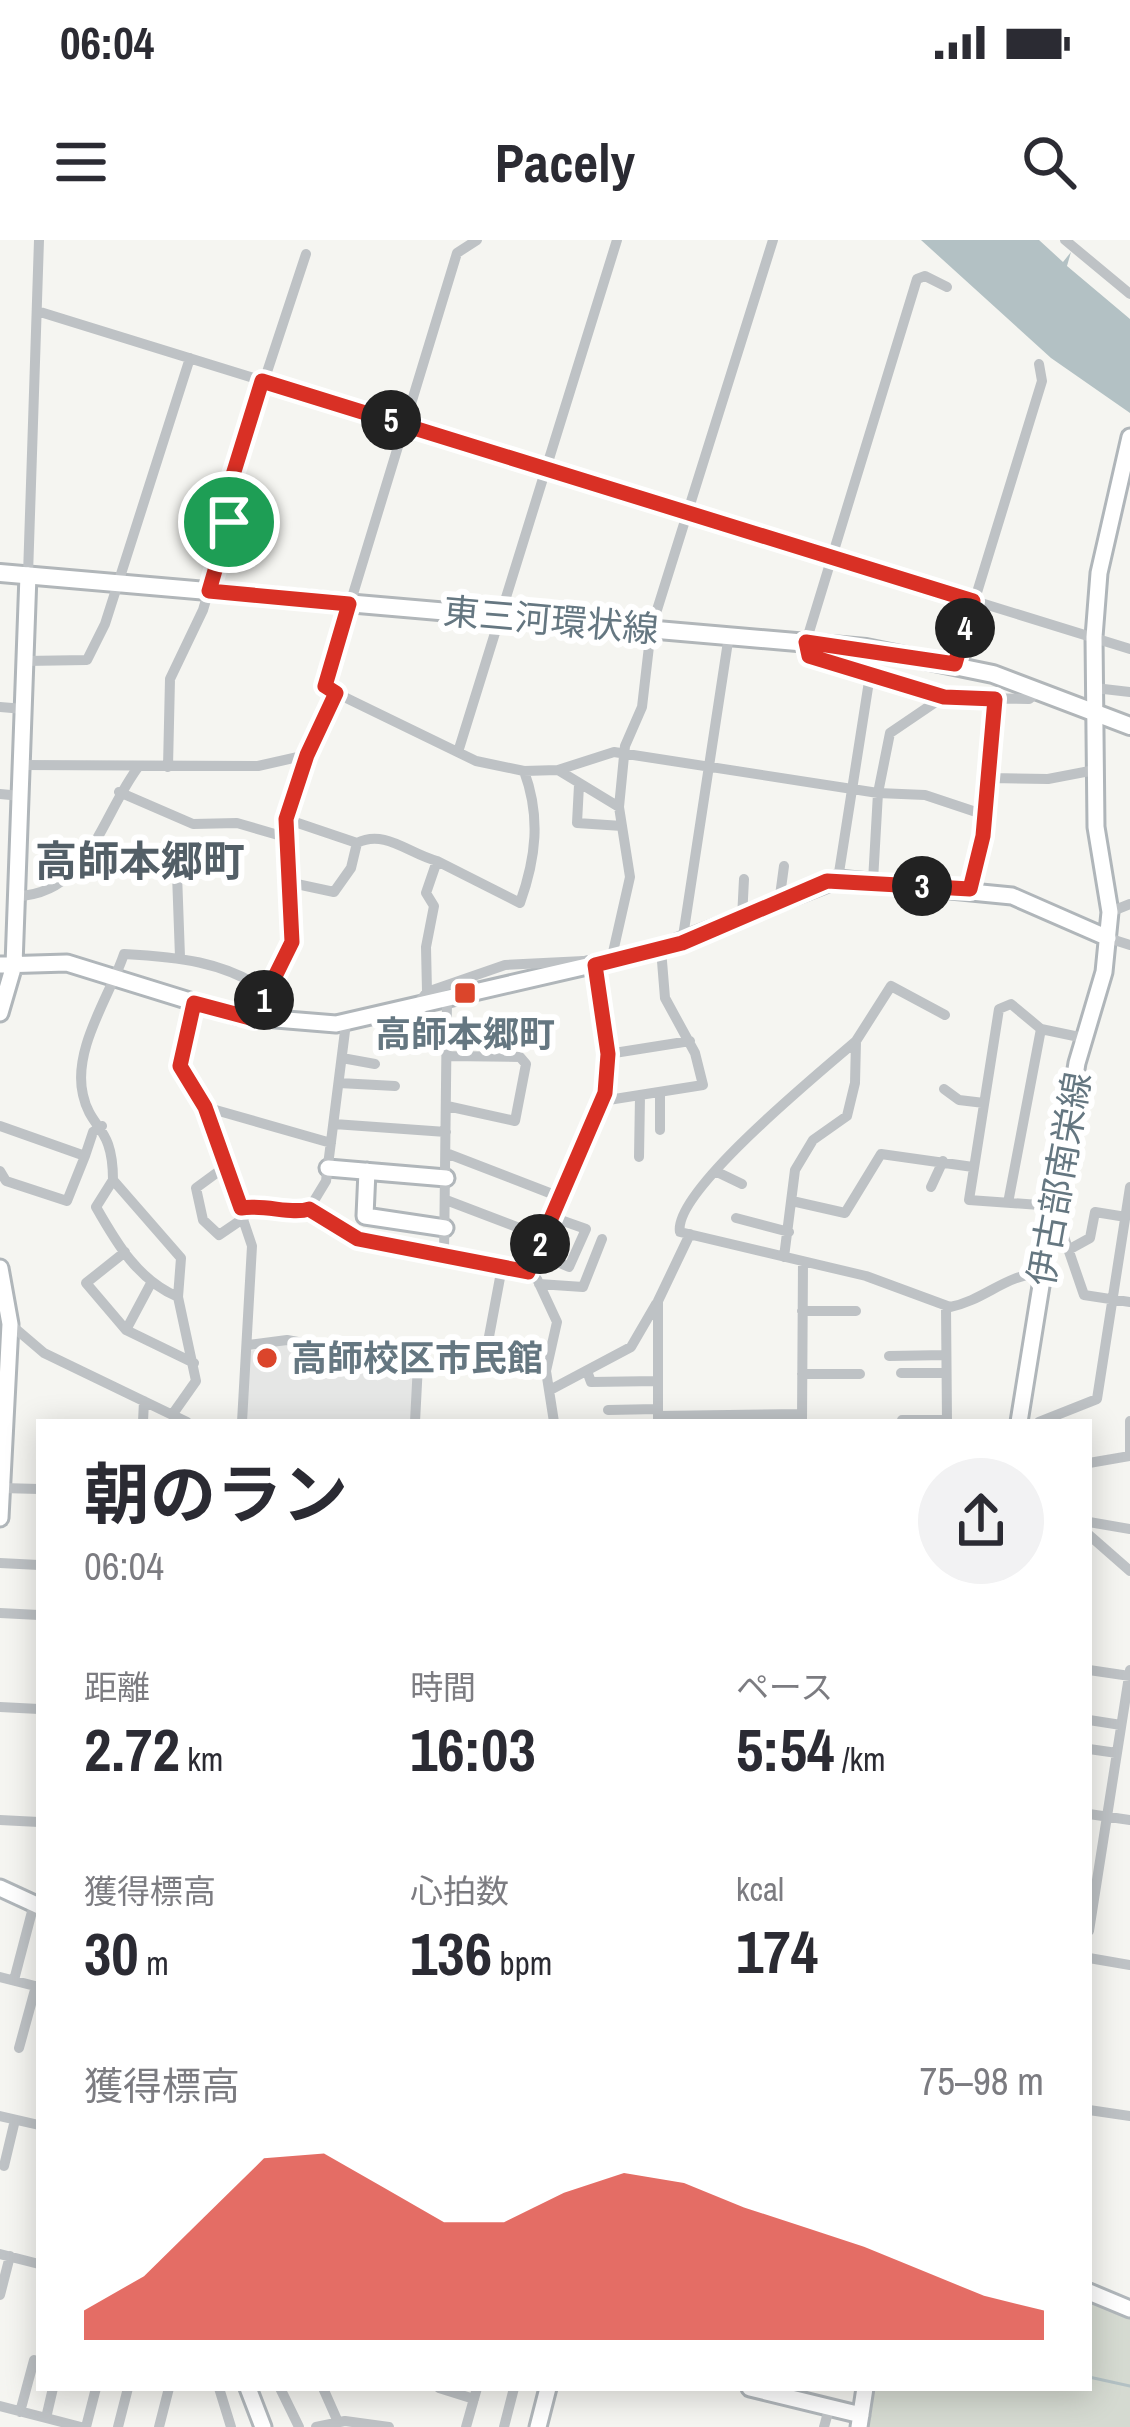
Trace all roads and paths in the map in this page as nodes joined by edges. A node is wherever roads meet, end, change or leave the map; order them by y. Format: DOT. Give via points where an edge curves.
graph roads {
  1 [pos="39,240"];
  2 [pos="477,240"];
  3 [pos="617,240"];
  4 [pos="773,240"];
  5 [pos="1065,240"];
  6 [pos="306,254"];
  7 [pos="947,287"];
  8 [pos="1130,294"];
  9 [pos="37,311"];
  10 [pos="190,358"];
  11 [pos="1039,364"];
  12 [pos="262,381"];
  13 [pos="404,424"];
  14 [pos="1130,437"];
  15 [pos="546,468"];
  16 [pos="689,512"];
  17 [pos="831,557"];
  18 [pos="0,573"];
  19 [pos="28,575"];
  20 [pos="119,583"];
  21 [pos="209,591"];
  22 [pos="973,601"];
  23 [pos="349,604"];
  24 [pos="501,616"];
  25 [pos="651,629"];
  26 [pos="729,635"];
  27 [pos="1094,637"];
  28 [pos="806,642"];
  29 [pos="1130,650"];
  30 [pos="25,661"];
  31 [pos="955,664"];
  32 [pos="870,674"];
  33 [pos="1095,688"];
  34 [pos="1039,691"];
  35 [pos="1130,692"];
  36 [pos="336,693"];
  37 [pos="944,697"];
  38 [pos="995,699"];
  39 [pos="0,707"];
  40 [pos="24,709"];
  41 [pos="1094,711"];
  42 [pos="1130,726"];
  43 [pos="458,752"];
  44 [pos="626,754"];
  45 [pos="307,755"];
  46 [pos="22,765"];
  47 [pos="140,766"];
  48 [pos="708,766"];
  49 [pos="168,767"];
  50 [pos="558,770"];
  51 [pos="1096,770"];
  52 [pos="524,771"];
  53 [pos="991,778"];
  54 [pos="579,784"];
  55 [pos="852,788"];
  56 [pos="119,792"];
  57 [pos="878,793"];
  58 [pos="0,794"];
  59 [pos="21,796"];
  60 [pos="620,807"];
  61 [pos="982,814"];
  62 [pos="286,819"];
  63 [pos="622,826"];
  64 [pos="285,837"];
  65 [pos="357,843"];
  66 [pos="437,861"];
  67 [pos="784,866"];
  68 [pos="177,874"];
  69 [pos="744,879"];
  70 [pos="838,879"];
  71 [pos="873,881"];
  72 [pos="292,883"];
  73 [pos="970,889"];
  74 [pos="17,896"];
  75 [pos="779,903"];
  76 [pos="1130,904"];
  77 [pos="1110,912"];
  78 [pos="742,918"];
  79 [pos="1108,938"];
  80 [pos="682,943"];
  81 [pos="1130,945"];
  82 [pos="110,948"];
  83 [pos="662,949"];
  84 [pos="124,954"];
  85 [pos="180,957"];
  86 [pos="599,964"];
  87 [pos="7,965"];
  88 [pos="116,978"];
  89 [pos="268,992"];
  90 [pos="428,992"];
  91 [pos="447,1000"];
  92 [pos="194,1003"];
  93 [pos="415,1008"];
  94 [pos="0,1013"];
  95 [pos="945,1015"];
  96 [pos="254,1019"];
  97 [pos="346,1023"];
  98 [pos="1041,1029"];
  99 [pos="1084,1038"];
  100 [pos="690,1041"];
  101 [pos="856,1041"];
  102 [pos="608,1054"];
  103 [pos="447,1056"];
  104 [pos="342,1058"];
  105 [pos="375,1064"];
  106 [pos="339,1083"];
  107 [pos="395,1087"];
  108 [pos="944,1089"];
  109 [pos="660,1093"];
  110 [pos="640,1096"];
  111 [pos="602,1101"];
  112 [pos="984,1103"];
  113 [pos="446,1106"];
  114 [pos="205,1107"];
  115 [pos="334,1124"];
  116 [pos="0,1126"];
  117 [pos="102,1126"];
  118 [pos="661,1130"];
  119 [pos="446,1132"];
  120 [pos="332,1143"];
  121 [pos="446,1153"];
  122 [pos="85,1156"];
  123 [pos="639,1157"];
  124 [pos="943,1161"];
  125 [pos="226,1166"];
  126 [pos="973,1167"];
  127 [pos="328,1168"];
  128 [pos="367,1171"];
  129 [pos="0,1172"];
  130 [pos="717,1172"];
  131 [pos="446,1178"];
  132 [pos="113,1180"];
  133 [pos="742,1184"];
  134 [pos="932,1187"];
  135 [pos="1130,1187"];
  136 [pos="560,1197"];
  137 [pos="446,1200"];
  138 [pos="792,1201"];
  139 [pos="1008,1203"];
  140 [pos="1053,1206"];
  141 [pos="309,1209"];
  142 [pos="242,1213"];
  143 [pos="552,1216"];
  144 [pos="1126,1217"];
  145 [pos="736,1218"];
  146 [pos="445,1228"];
  147 [pos="1050,1228"];
  148 [pos="789,1232"];
  149 [pos="690,1234"];
  150 [pos="543,1237"];
  151 [pos="602,1239"];
  152 [pos="1070,1249"];
  153 [pos="124,1252"];
  154 [pos="536,1252"];
  155 [pos="444,1256"];
  156 [pos="784,1257"];
  157 [pos="803,1262"];
  158 [pos="0,1268"];
  159 [pos="502,1268"];
  160 [pos="528,1272"];
  161 [pos="1042,1273"];
  162 [pos="539,1284"];
  163 [pos="150,1285"];
  164 [pos="178,1297"];
  165 [pos="1113,1299"];
  166 [pos="658,1301"];
  167 [pos="1130,1302"];
  168 [pos="946,1306"];
  169 [pos="7,1310"];
  170 [pos="802,1311"];
  171 [pos="856,1311"];
  172 [pos="126,1330"];
  173 [pos="248,1345"];
  174 [pos="946,1355"];
  175 [pos="889,1356"];
  176 [pos="485,1358"];
  177 [pos="194,1363"];
  178 [pos="587,1371"];
  179 [pos="946,1372"];
  180 [pos="901,1373"];
  181 [pos="802,1374"];
  182 [pos="860,1374"];
  183 [pos="658,1382"];
  184 [pos="550,1390"];
  185 [pos="144,1401"];
  186 [pos="608,1410"];
  187 [pos="172,1415"];
  188 [pos="658,1416"];
  189 [pos="802,1418"];
  190 [pos="143,1419"];
  191 [pos="181,1419"];
  192 [pos="242,1419"];
  193 [pos="415,1419"];
  194 [pos="554,1419"];
  195 [pos="946,1419"];
  196 [pos="1018,1419"];
  197 [pos="1045,1419"];
  198 [pos="1130,1421"];
  199 [pos="1130,1456"];
  200 [pos="1092,1462"];
  201 [pos="2,1488"];
  202 [pos="36,1490"];
  203 [pos="0,1518"];
  204 [pos="1092,1523"];
  205 [pos="1130,1529"];
  206 [pos="1092,1538"];
  207 [pos="0,1563"];
  208 [pos="36,1565"];
  209 [pos="1130,1571"];
  210 [pos="0,1613"];
  211 [pos="36,1615"];
  212 [pos="1092,1670"];
  213 [pos="1130,1674"];
  214 [pos="0,1707"];
  215 [pos="36,1709"];
  216 [pos="1092,1720"];
  217 [pos="1125,1720"];
  218 [pos="1092,1749"];
  219 [pos="1117,1753"];
  220 [pos="1092,1814"];
  221 [pos="1107,1816"];
  222 [pos="0,1820"];
  223 [pos="1130,1820"];
  224 [pos="36,1822"];
  225 [pos="0,1888"];
  226 [pos="36,1905"];
  227 [pos="36,1908"];
  228 [pos="1092,1912"];
  229 [pos="1092,1959"];
  230 [pos="1130,1965"];
  231 [pos="0,1977"];
  232 [pos="14,1980"];
  233 [pos="36,1986"];
  234 [pos="36,1993"];
  235 [pos="19,2048"];
  236 [pos="1092,2110"];
  237 [pos="0,2116"];
  238 [pos="1130,2116"];
  239 [pos="15,2120"];
  240 [pos="36,2124"];
  241 [pos="4,2166"];
  242 [pos="5,2255"];
  243 [pos="36,2263"];
  244 [pos="1092,2293"];
  245 [pos="0,2295"];
  246 [pos="1130,2309"];
  247 [pos="34,2360"];
  248 [pos="52,2391"];
  249 [pos="95,2391"];
  250 [pos="127,2391"];
  251 [pos="165,2391"];
  252 [pos="220,2391"];
  253 [pos="249,2391"];
  254 [pos="281,2391"];
  255 [pos="324,2391"];
  256 [pos="513,2391"];
  257 [pos="547,2391"];
  258 [pos="865,2391"];
  259 [pos="789,2393"];
  260 [pos="475,2394"];
  261 [pos="0,2406"];
  262 [pos="829,2409"];
  263 [pos="20,2411"];
  264 [pos="46,2418"];
  265 [pos="860,2421"];
  266 [pos="338,2422"];
  267 [pos="84,2427"];
  268 [pos="118,2427"];
  269 [pos="159,2427"];
  270 [pos="231,2427"];
  271 [pos="263,2427"];
  272 [pos="298,2427"];
  273 [pos="316,2427"];
  274 [pos="389,2427"];
  275 [pos="466,2427"];
  276 [pos="504,2427"];
  277 [pos="538,2427"];
  278 [pos="824,2427"];
  1 -- 9 [label="street"];
  2 -- 13 [label="street" via="457,253"];
  3 -- 15 [label="street"];
  4 -- 16 [label="street"];
  5 -- 8 [label="street"];
  6 -- 12 [label="street"];
  7 -- 17 [label="street" via="916,279"];
  9 -- 10 [label="street"];
  9 -- 19 [label="street"];
  10 -- 12 [label="street"];
  10 -- 20 [label="street"];
  11 -- 22 [label="street" via="1042,381"];
  12 -- 13 [label="street"];
  12 -- 21 [label="street"];
  13 -- 15 [label="street"];
  13 -- 23 [label="street"];
  14 -- 27 [label="street"];
  15 -- 16 [label="street"];
  15 -- 24 [label="street"];
  16 -- 17 [label="street"];
  16 -- 25 [label="street"];
  17 -- 22 [label="street"];
  17 -- 28 [label="street"];
  18 -- 19 [label="main road, 東三河環状線"];
  19 -- 20 [label="main road, 東三河環状線"];
  19 -- 30 [label="street"];
  20 -- 21 [label="main road, 東三河環状線"];
  20 -- 30 [label="street" via="87,660"];
  21 -- 23 [label="main road, 東三河環状線"];
  21 -- 49 [label="street" via="170,679"];
  22 -- 27 [label="street"];
  22 -- 31 [label="street"];
  23 -- 24 [label="main road, 東三河環状線"];
  23 -- 36 [label="street" via="325,686"];
  24 -- 25 [label="main road, 東三河環状線"];
  24 -- 43 [label="street"];
  25 -- 26 [label="main road, 東三河環状線"];
  25 -- 44 [label="street" via="642,707"];
  26 -- 28 [label="main road, 東三河環状線"];
  26 -- 48 [label="street"];
  27 -- 29 [label="street"];
  27 -- 33 [label="street"];
  28 -- 31 [label="main road, 東三河環状線"];
  28 -- 32 [label="street" via="809,656"];
  30 -- 40 [label="street"];
  31 -- 34 [label="main road, 東三河環状線"];
  32 -- 37 [label="street"];
  32 -- 55 [label="street"];
  33 -- 35 [label="street"];
  33 -- 41 [label="street"];
  34 -- 38 [label="street" via="1029,700"];
  34 -- 41 [label="main road, 東三河環状線"];
  36 -- 43 [label="street"];
  36 -- 45 [label="street"];
  37 -- 38 [label="street"];
  37 -- 57 [label="street" via="890,733"];
  38 -- 53 [label="street"];
  39 -- 40 [label="street"];
  40 -- 46 [label="street"];
  41 -- 42 [label="main road, 東三河環状線"];
  41 -- 51 [label="street"];
  43 -- 52 [label="street"];
  44 -- 48 [label="street"];
  44 -- 50 [label="street"];
  44 -- 60 [label="street"];
  45 -- 49 [label="street" via="258,766"];
  45 -- 62 [label="street"];
  46 -- 47 [label="street"];
  46 -- 59 [label="street"];
  47 -- 49 [label="street"];
  47 -- 56 [label="street"];
  48 -- 55 [label="street"];
  48 -- 80 [label="street"];
  50 -- 52 [label="street"];
  50 -- 54 [label="street"];
  51 -- 53 [label="street"];
  51 -- 77 [label="street"];
  52 -- 66 [label="street" via="536,846 520,903"];
  53 -- 61 [label="street"];
  54 -- 60 [label="street"];
  54 -- 63 [label="street" via="577,823"];
  55 -- 57 [label="street"];
  55 -- 70 [label="street"];
  56 -- 64 [label="street" via="193,824 237,823"];
  56 -- 74 [label="street" via="87,861 39,896"];
  57 -- 61 [label="street" via="926,795"];
  57 -- 71 [label="street"];
  58 -- 59 [label="street"];
  59 -- 74 [label="street"];
  60 -- 63 [label="street"];
  61 -- 73 [label="street"];
  62 -- 64 [label="street"];
  62 -- 65 [label="street"];
  63 -- 86 [label="street" via="630,878"];
  64 -- 72 [label="street"];
  65 -- 66 [label="street" via="381,837"];
  65 -- 72 [label="street" via="334,892"];
  66 -- 90 [label="street" via="426,893 434,906"];
  67 -- 75 [label="street"];
  68 -- 85 [label="street"];
  69 -- 78 [label="street"];
  70 -- 71 [label="street"];
  70 -- 75 [label="street"];
  71 -- 73 [label="street"];
  72 -- 89 [label="street" via="292,942"];
  73 -- 79 [label="street" via="1024,900"];
  74 -- 87 [label="street"];
  75 -- 78 [label="street"];
  76 -- 77 [label="street"];
  77 -- 79 [label="street"];
  78 -- 80 [label="street"];
  79 -- 81 [label="street"];
  79 -- 99 [label="street, 伊古部南栄線"];
  80 -- 83 [label="street"];
  82 -- 84 [label="street"];
  83 -- 86 [label="street"];
  83 -- 100 [label="street" via="665,998"];
  84 -- 85 [label="street"];
  84 -- 88 [label="street"];
  85 -- 89 [label="street" via="238,970"];
  86 -- 90 [label="street" via="530,960"];
  86 -- 91 [label="street"];
  86 -- 102 [label="street"];
  87 -- 88 [label="street" via="67,964"];
  87 -- 94 [label="street"];
  88 -- 92 [label="street"];
  88 -- 117 [label="street" via="92,1024 83,1068 82,1097"];
  89 -- 96 [label="street"];
  90 -- 93 [label="street"];
  91 -- 93 [label="street"];
  91 -- 103 [label="street"];
  92 -- 96 [label="street"];
  92 -- 114 [label="street" via="180,1066"];
  93 -- 97 [label="street"];
  95 -- 101 [label="street" via="890,986"];
  96 -- 97 [label="street"];
  97 -- 104 [label="street"];
  98 -- 99 [label="street"];
  98 -- 112 [label="street" via="1011,1004 999,1010"];
  98 -- 139 [label="street"];
  99 -- 140 [label="street, 伊古部南栄線"];
  100 -- 102 [label="street"];
  100 -- 109 [label="street" via="703,1085"];
  101 -- 130 [label="street"];
  101 -- 138 [label="street" via="847,1116 803,1154"];
  102 -- 111 [label="street"];
  103 -- 113 [label="street"];
  103 -- 113 [label="street" via="520,1057 526,1064 515,1121"];
  104 -- 105 [label="street"];
  104 -- 106 [label="street"];
  106 -- 107 [label="street"];
  106 -- 115 [label="street"];
  108 -- 112 [label="street"];
  109 -- 110 [label="street"];
  109 -- 118 [label="street"];
  110 -- 111 [label="street"];
  110 -- 123 [label="street"];
  111 -- 136 [label="street"];
  112 -- 126 [label="street"];
  113 -- 119 [label="street"];
  114 -- 120 [label="street"];
  114 -- 125 [label="street"];
  115 -- 119 [label="street"];
  115 -- 120 [label="street"];
  116 -- 122 [label="street"];
  117 -- 122 [label="street"];
  117 -- 132 [label="street" via="113,1146"];
  119 -- 121 [label="street"];
  120 -- 127 [label="street"];
  121 -- 131 [label="street"];
  121 -- 136 [label="street"];
  122 -- 129 [label="street" via="67,1201"];
  124 -- 126 [label="street"];
  124 -- 134 [label="street"];
  124 -- 138 [label="street" via="881,1154 845,1213"];
  125 -- 142 [label="street"];
  125 -- 142 [label="street" via="196,1188 202,1220 220,1235"];
  126 -- 139 [label="street" via="969,1200"];
  127 -- 128 [label="street"];
  127 -- 141 [label="street"];
  128 -- 131 [label="street"];
  128 -- 146 [label="street" via="365,1216"];
  130 -- 133 [label="street"];
  130 -- 149 [label="street" via="684,1208 677,1226"];
  131 -- 137 [label="street"];
  132 -- 153 [label="street" via="97,1207"];
  132 -- 164 [label="street" via="181,1258"];
  135 -- 144 [label="street"];
  136 -- 143 [label="street"];
  137 -- 146 [label="street"];
  137 -- 150 [label="street"];
  138 -- 148 [label="street"];
  139 -- 140 [label="street"];
  140 -- 147 [label="street, 伊古部南栄線"];
  141 -- 142 [label="street" via="297,1214 267,1204"];
  141 -- 155 [label="street" via="358,1239"];
  142 -- 173 [label="street" via="254,1263"];
  143 -- 150 [label="street"];
  143 -- 154 [label="street" via="586,1229 568,1267"];
  144 -- 152 [label="street" via="1095,1212 1090,1238"];
  144 -- 165 [label="street"];
  145 -- 148 [label="street"];
  146 -- 155 [label="street"];
  147 -- 152 [label="street"];
  147 -- 161 [label="street, 伊古部南栄線"];
  148 -- 156 [label="street"];
  149 -- 156 [label="street"];
  149 -- 166 [label="street"];
  150 -- 154 [label="street"];
  151 -- 162 [label="street" via="583,1287"];
  152 -- 165 [label="street" via="1084,1294"];
  153 -- 163 [label="street"];
  153 -- 172 [label="street" via="86,1283"];
  154 -- 160 [label="street"];
  155 -- 159 [label="street"];
  156 -- 157 [label="street"];
  157 -- 168 [label="street"];
  157 -- 170 [label="street"];
  158 -- 169 [label="street"];
  159 -- 160 [label="street"];
  159 -- 176 [label="street"];
  160 -- 162 [label="street"];
  161 -- 168 [label="street" via="1015,1274"];
  161 -- 196 [label="street, 伊古部南栄線"];
  162 -- 184 [label="street" via="556,1322 547,1350"];
  163 -- 164 [label="street"];
  163 -- 172 [label="street"];
  164 -- 177 [label="street"];
  165 -- 167 [label="street"];
  165 -- 197 [label="street" via="1097,1399"];
  166 -- 178 [label="street" via="631,1348"];
  166 -- 183 [label="street"];
  168 -- 174 [label="street"];
  169 -- 185 [label="street" via="44,1353"];
  169 -- 201 [label="street"];
  170 -- 171 [label="street"];
  170 -- 181 [label="street"];
  172 -- 177 [label="street"];
  173 -- 192 [label="street"];
  173 -- 193 [label="street" via="287,1340 418,1364"];
  174 -- 175 [label="street"];
  174 -- 179 [label="street"];
  177 -- 187 [label="street" via="196,1381"];
  178 -- 183 [label="street" via="591,1382"];
  178 -- 184 [label="street"];
  179 -- 180 [label="street"];
  179 -- 195 [label="street"];
  181 -- 182 [label="street"];
  181 -- 189 [label="street"];
  183 -- 188 [label="street"];
  184 -- 194 [label="street"];
  185 -- 187 [label="street"];
  185 -- 190 [label="street"];
  186 -- 188 [label="street"];
  187 -- 191 [label="street"];
  188 -- 189 [label="street"];
  198 -- 199 [label="street"];
  199 -- 200 [label="street"];
  201 -- 202 [label="street"];
  201 -- 203 [label="street"];
  204 -- 205 [label="street"];
  206 -- 209 [label="street"];
  207 -- 208 [label="street"];
  210 -- 211 [label="street"];
  212 -- 213 [label="street"];
  213 -- 217 [label="street"];
  214 -- 215 [label="street"];
  216 -- 217 [label="street"];
  217 -- 219 [label="street"];
  218 -- 219 [label="street"];
  219 -- 221 [label="street"];
  220 -- 221 [label="street"];
  221 -- 223 [label="street"];
  221 -- 228 [label="street"];
  222 -- 224 [label="street"];
  225 -- 226 [label="street"];
  227 -- 232 [label="street"];
  229 -- 230 [label="street"];
  231 -- 232 [label="street"];
  232 -- 233 [label="street"];
  234 -- 235 [label="street"];
  236 -- 238 [label="street"];
  237 -- 239 [label="street"];
  239 -- 240 [label="street"];
  239 -- 241 [label="street"];
  242 -- 243 [label="street"];
  242 -- 245 [label="street"];
  244 -- 246 [label="street"];
  247 -- 263 [label="street"];
  248 -- 264 [label="street"];
  249 -- 267 [label="street"];
  250 -- 268 [label="street"];
  251 -- 269 [label="street"];
  252 -- 270 [label="street"];
  253 -- 271 [label="street"];
  254 -- 272 [label="street"];
  255 -- 266 [label="street"];
  256 -- 276 [label="street"];
  257 -- 277 [label="street"];
  258 -- 265 [label="street"];
  259 -- 262 [label="street"];
  260 -- 275 [label="street"];
  261 -- 263 [label="street"];
  262 -- 265 [label="street"];
  262 -- 278 [label="street"];
  263 -- 264 [label="street"];
  264 -- 267 [label="street"];
  266 -- 273 [label="street"];
  266 -- 274 [label="street"];
}
